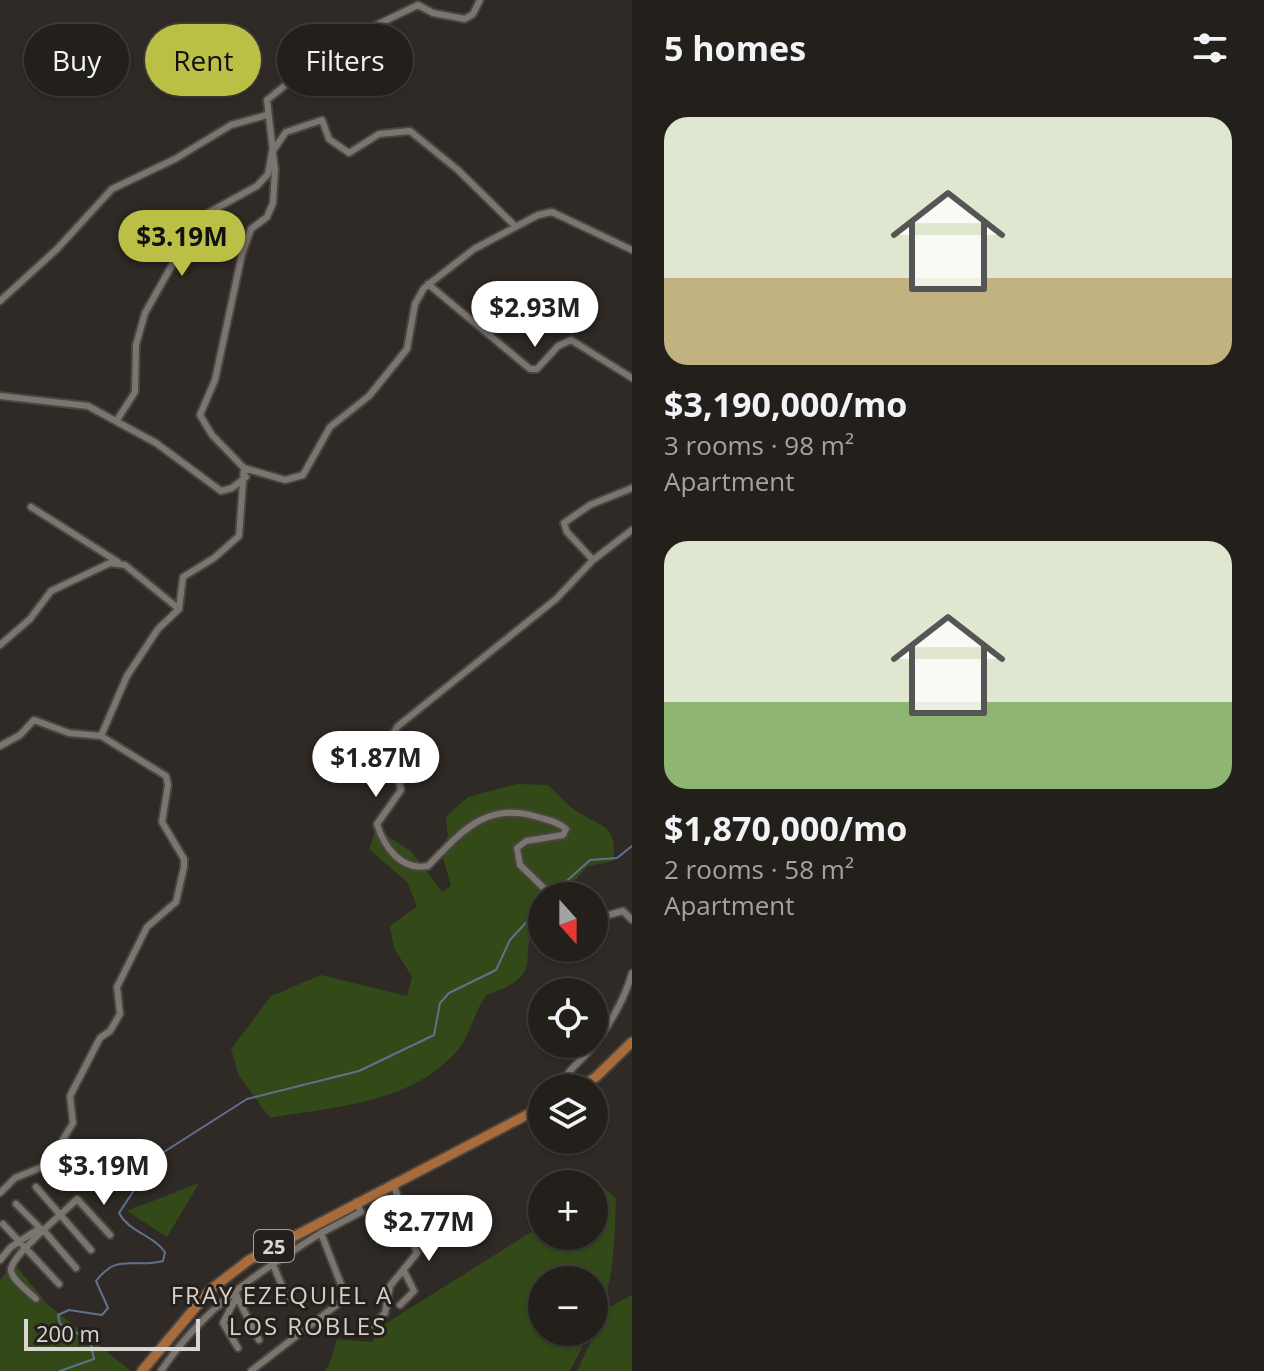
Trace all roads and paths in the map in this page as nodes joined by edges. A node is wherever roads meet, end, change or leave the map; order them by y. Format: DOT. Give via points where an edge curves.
graph roads {
  1 [pos="480,0"];
  2 [pos="267,115"];
  3 [pos="272,152"];
  4 [pos="515,226"];
  5 [pos="632,250"];
  6 [pos="428,284"];
  7 [pos="0,301"];
  8 [pos="632,378"];
  9 [pos="0,396"];
  10 [pos="117,420"];
  11 [pos="244,468"];
  12 [pos="246,477"];
  13 [pos="632,488"];
  14 [pos="31,507"];
  15 [pos="632,530"];
  16 [pos="593,560"];
  17 [pos="118,562"];
  18 [pos="179,609"];
  19 [pos="0,645"];
  20 [pos="101,736"];
  21 [pos="0,746"];
  22 [pos="538,882"];
  23 [pos="608,915"];
  24 [pos="632,920"];
  25 [pos="632,973"];
  26 [pos="632,1042"];
  27 [pos="568,1074"];
  28 [pos="599,1074"];
  29 [pos="528,1114"];
  30 [pos="393,1183"];
  31 [pos="36,1187"];
  32 [pos="0,1193"];
  33 [pos="356,1201"];
  34 [pos="16,1204"];
  35 [pos="62,1216"];
  36 [pos="3,1224"];
  37 [pos="45,1232"];
  38 [pos="321,1233"];
  39 [pos="110,1235"];
  40 [pos="22,1244"];
  41 [pos="91,1250"];
  42 [pos="0,1260"];
  43 [pos="272,1262"];
  44 [pos="76,1268"];
  45 [pos="404,1271"];
  46 [pos="59,1284"];
  47 [pos="236,1294"];
  48 [pos="287,1298"];
  49 [pos="36,1299"];
  50 [pos="400,1305"];
  51 [pos="373,1325"];
  52 [pos="259,1340"];
  53 [pos="238,1348"];
  54 [pos="153,1354"];
  55 [pos="161,1370"];
  56 [pos="142,1371"];
  57 [pos="251,1371"];
  1 -- 2 [label="street" via="465,19 414,5 340,42 269,97"];
  2 -- 3 [label="street"];
  2 -- 7 [label="street" via="231,125 112,189"];
  3 -- 4 [label="street" via="286,132 317,121 325,122 329,139 349,153 379,134 407,130"];
  3 -- 10 [label="street" via="268,174 257,186 208,213 181,248 145,313 136,345 133,399"];
  3 -- 11 [label="street" via="271,210 251,229 215,380 200,413 206,427"];
  4 -- 5 [label="street" via="542,213 556,213"];
  4 -- 6 [label="street"];
  6 -- 8 [label="street" via="530,369 537,369 571,340"];
  6 -- 11 [label="street" via="415,304 407,349 374,391 330,427 303,475 285,480"];
  9 -- 10 [label="street" via="79,403"];
  10 -- 12 [label="street" via="217,490 229,490"];
  11 -- 12 [label="street"];
  12 -- 18 [label="street" via="239,536 183,577"];
  13 -- 16 [label="street" via="590,505 564,523"];
  14 -- 17 [label="street"];
  15 -- 16 [label="street"];
  16 -- 22 [label="street" via="556,599 392,734 389,745 401,790 377,824 391,852 416,868 428,866 451,840 495,813 520,812 564,825 567,831 517,848 520,865"];
  17 -- 18 [label="street"];
  17 -- 19 [label="street" via="51,591"];
  18 -- 20 [label="street" via="158,629 127,676"];
  20 -- 21 [label="street" via="69,733 34,720"];
  20 -- 32 [label="street" via="166,776 162,822 184,859 183,875 176,902 147,927 117,987 120,1014 100,1038 70,1096 73,1123 42,1167 15,1178"];
  23 -- 24 [label="street" via="623,911"];
  25 -- 27 [label="street" via="600,1037"];
  26 -- 28 [label="main road"];
  29 -- 30 [label="main road, 25"];
  30 -- 33 [label="main road, 25"];
  30 -- 45 [label="street" via="417,1249"];
  31 -- 35 [label="street"];
  33 -- 38 [label="street" via="361,1212"];
  33 -- 54 [label="main road, 25" via="242,1265 210,1290"];
  34 -- 40 [label="street" via="41,1227"];
  35 -- 37 [label="street"];
  35 -- 39 [label="street" via="77,1199"];
  35 -- 41 [label="street"];
  36 -- 40 [label="street"];
  37 -- 40 [label="street"];
  37 -- 44 [label="street"];
  38 -- 43 [label="street"];
  38 -- 57 [label="street" via="343,1300"];
  40 -- 42 [label="street"];
  40 -- 46 [label="street"];
  40 -- 49 [label="street" via="10,1272"];
  43 -- 47 [label="street"];
  43 -- 48 [label="street"];
  45 -- 50 [label="street" via="414,1291"];
  45 -- 51 [label="street" via="386,1294 384,1315"];
  47 -- 52 [label="street"];
  47 -- 53 [label="street" via="223,1323"];
  47 -- 55 [label="street" via="190,1332"];
  54 -- 55 [label="street"];
  54 -- 56 [label="main road, 25"];
}
